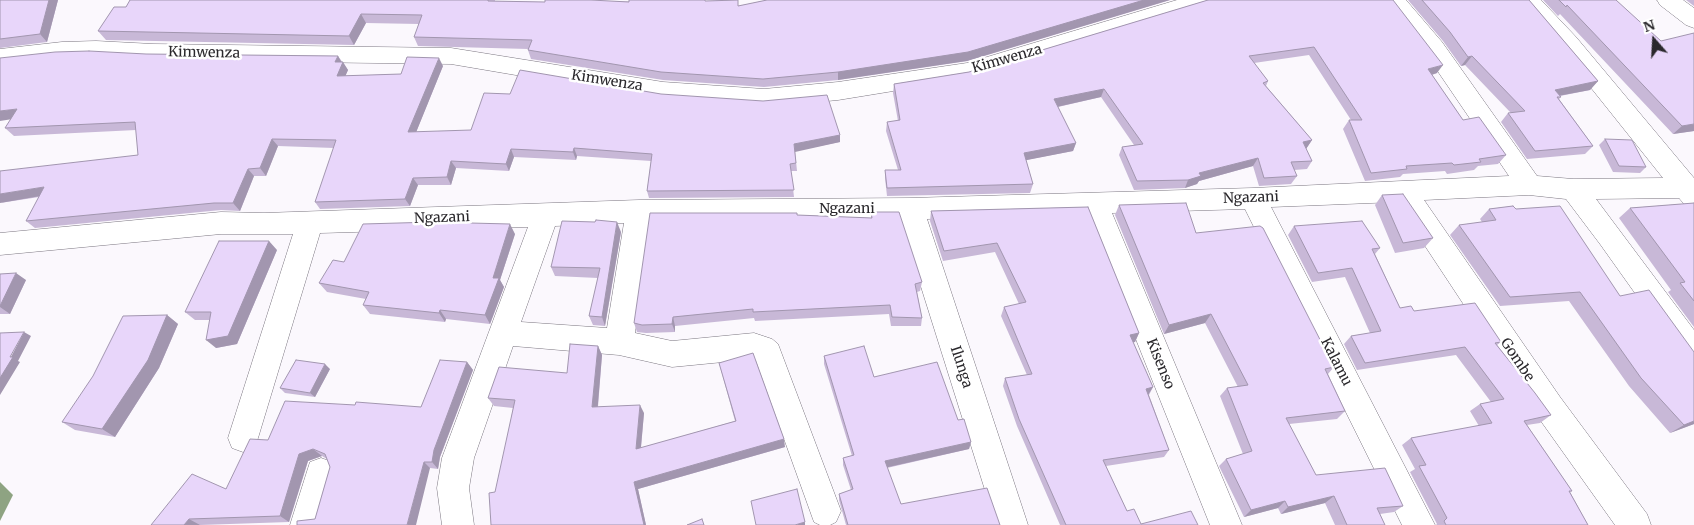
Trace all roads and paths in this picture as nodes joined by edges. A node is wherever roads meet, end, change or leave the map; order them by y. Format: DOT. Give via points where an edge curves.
graph roads {
  1 [pos="1202,0"];
  2 [pos="1394,0"];
  3 [pos="1528,0"];
  4 [pos="1668,0"];
  5 [pos="1694,20"];
  6 [pos="0,57"];
  7 [pos="1529,185"];
  8 [pos="1572,189"];
  9 [pos="1404,192"];
  10 [pos="1691,192"];
  11 [pos="1252,198"];
  12 [pos="1095,203"];
  13 [pos="910,209"];
  14 [pos="639,210"];
  15 [pos="546,214"];
  16 [pos="310,222"];
  17 [pos="0,244"];
  18 [pos="504,333"];
  19 [pos="619,342"];
  20 [pos="1694,353"];
  21 [pos="243,438"];
  22 [pos="321,473"];
  23 [pos="825,511"];
  24 [pos="306,525"];
  25 [pos="458,525"];
  26 [pos="1012,525"];
  27 [pos="1226,525"];
  28 [pos="1419,525"];
  29 [pos="1635,525"];
  1 -- 6 [label="street, Kimwenza" via="967,71 838,91 764,98 663,91 451,56 96,49"];
  2 -- 7 [label="street" via="1434,48"];
  3 -- 10 [label="street" via="1568,43"];
  4 -- 5 [label="street"];
  7 -- 8 [label="street, Ngazani"];
  7 -- 9 [label="street, Ngazani"];
  8 -- 10 [label="street, Ngazani"];
  8 -- 20 [label="street"];
  9 -- 11 [label="street, Ngazani"];
  9 -- 29 [label="street, Gombe" via="1549,407"];
  11 -- 12 [label="street, Ngazani"];
  11 -- 28 [label="street, Kalamu"];
  12 -- 13 [label="street, Ngazani"];
  12 -- 27 [label="street, Kisenso"];
  13 -- 14 [label="street, Ngazani"];
  13 -- 26 [label="street, Ilunga"];
  14 -- 15 [label="street, Ngazani"];
  14 -- 19 [label="street"];
  15 -- 16 [label="street, Ngazani"];
  15 -- 18 [label="street"];
  16 -- 17 [label="street, Ngazani" via="221,223"];
  16 -- 21 [label="street"];
  18 -- 19 [label="street"];
  18 -- 25 [label="street" via="456,466 453,488"];
  19 -- 23 [label="street" via="672,354 754,346 762,348 768,353"];
  22 -- 24 [label="street"];
}
